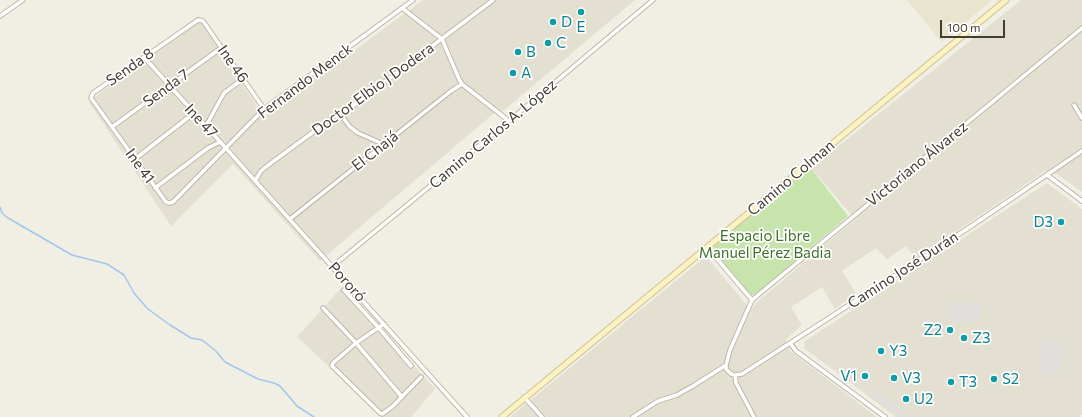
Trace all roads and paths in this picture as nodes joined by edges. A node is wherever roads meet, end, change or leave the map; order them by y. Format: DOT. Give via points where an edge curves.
graph roads {
  1 [pos="23,0"];
  2 [pos="413,0"];
  3 [pos="493,0"];
  4 [pos="653,0"];
  5 [pos="1006,0"];
  6 [pos="402,8"];
  7 [pos="0,16"];
  8 [pos="201,20"];
  9 [pos="1082,28"];
  10 [pos="442,39"];
  11 [pos="221,48"];
  12 [pos="144,57"];
  13 [pos="243,80"];
  14 [pos="462,84"];
  15 [pos="169,86"];
  16 [pos="1074,105"];
  17 [pos="264,110"];
  18 [pos="194,113"];
  19 [pos="341,115"];
  20 [pos="1082,118"];
  21 [pos="509,122"];
  22 [pos="206,126"];
  23 [pos="112,127"];
  24 [pos="220,142"];
  25 [pos="383,144"];
  26 [pos="226,149"];
  27 [pos="1082,151"];
  28 [pos="135,159"];
  29 [pos="1047,175"];
  30 [pos="255,181"];
  31 [pos="155,188"];
  32 [pos="1082,201"];
  33 [pos="169,203"];
  34 [pos="290,219"];
  35 [pos="707,247"];
  36 [pos="333,266"];
  37 [pos="344,290"];
  38 [pos="752,300"];
  39 [pos="323,308"];
  40 [pos="384,324"];
  41 [pos="378,327"];
  42 [pos="356,343"];
  43 [pos="790,343"];
  44 [pos="726,365"];
  45 [pos="411,366"];
  46 [pos="735,375"];
  47 [pos="421,377"];
  48 [pos="402,397"];
  49 [pos="524,398"];
  50 [pos="467,417"];
  51 [pos="502,417"];
  52 [pos="542,417"];
  53 [pos="633,417"];
  54 [pos="754,417"];
  55 [pos="885,417"];
  1 -- 7 [label="street"];
  2 -- 6 [label="street, Fernando Menck"];
  3 -- 10 [label="street, Doctor Elbio J Dodera"];
  4 -- 21 [label="street, Camino Carlos A. López"];
  5 -- 35 [label="street, Camino Colman"];
  6 -- 10 [label="street"];
  6 -- 17 [label="street, Fernando Menck"];
  8 -- 11 [label="street, Ine 46"];
  8 -- 12 [label="street, Senda 8" via="194,22"];
  9 -- 38 [label="street, Victoriano Álvarez"];
  10 -- 14 [label="street"];
  10 -- 19 [label="street, Doctor Elbio J Dodera"];
  11 -- 13 [label="street, Ine 46"];
  11 -- 15 [label="street, Senda 7"];
  12 -- 15 [label="street, Ine 47"];
  12 -- 23 [label="street, Senda 8" via="93,93 91,98"];
  13 -- 17 [label="street, Ine 46"];
  13 -- 22 [label="street" via="224,93"];
  14 -- 21 [label="street"];
  14 -- 25 [label="street, El Chajá"];
  15 -- 18 [label="street, Ine 47"];
  15 -- 23 [label="street, Senda 7"];
  16 -- 20 [label="street"];
  17 -- 26 [label="street, Fernando Menck"];
  18 -- 22 [label="street, Ine 47"];
  18 -- 28 [label="street"];
  19 -- 25 [label="street" via="354,130"];
  19 -- 30 [label="street, Doctor Elbio J Dodera" via="335,116 267,166"];
  21 -- 36 [label="street, Camino Carlos A. López"];
  22 -- 24 [label="street, Ine 47"];
  23 -- 28 [label="street, Ine 41"];
  24 -- 26 [label="street, Ine 47"];
  24 -- 31 [label="street" via="208,148"];
  25 -- 34 [label="street, El Chajá"];
  26 -- 30 [label="street, Pororó"];
  26 -- 33 [label="street, Fernando Menck" via="173,202"];
  27 -- 29 [label="street, Camino José Durán"];
  28 -- 31 [label="street, Ine 41"];
  29 -- 32 [label="street"];
  29 -- 43 [label="street, Camino José Durán"];
  30 -- 34 [label="street, Pororó"];
  31 -- 33 [label="street, Ine 41"];
  34 -- 36 [label="street, Pororó"];
  35 -- 38 [label="street"];
  35 -- 49 [label="street, Camino Colman"];
  36 -- 40 [label="street, Pororó"];
  37 -- 41 [label="street"];
  38 -- 44 [label="street"];
  39 -- 42 [label="street"];
  40 -- 41 [label="street"];
  40 -- 50 [label="street, Pororó"];
  41 -- 42 [label="street"];
  41 -- 45 [label="street"];
  42 -- 48 [label="street"];
  42 -- 48 [label="street" via="333,363 334,369 380,413 384,413"];
  43 -- 46 [label="street, Camino José Durán" via="742,374"];
  43 -- 55 [label="street" via="796,351"];
  44 -- 46 [label="street" via="728,372"];
  44 -- 53 [label="street" via="677,395 658,401"];
  46 -- 54 [label="street" via="736,383"];
  47 -- 48 [label="street"];
  49 -- 51 [label="street, Camino Colman"];
  49 -- 52 [label="street"];
}
